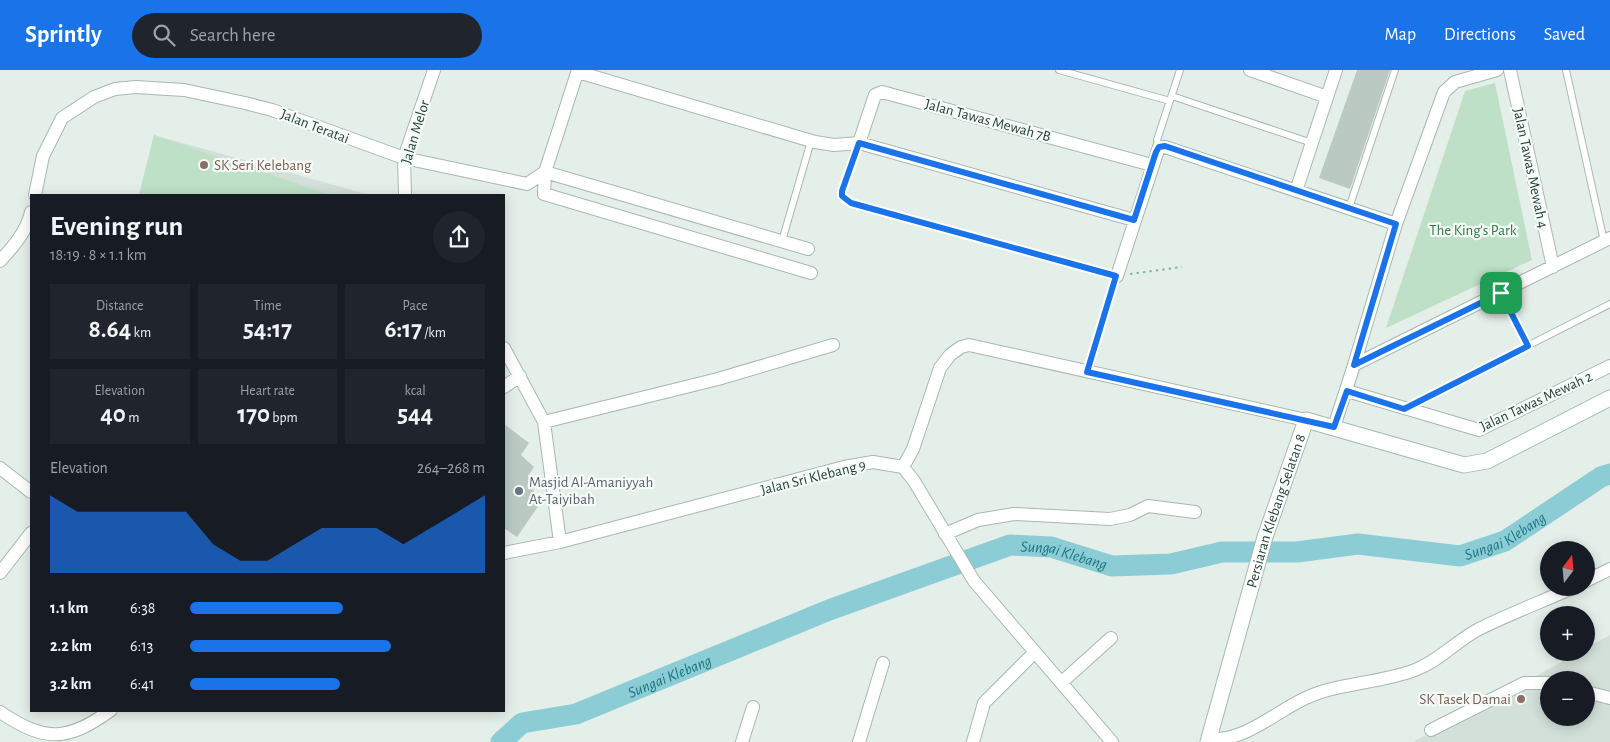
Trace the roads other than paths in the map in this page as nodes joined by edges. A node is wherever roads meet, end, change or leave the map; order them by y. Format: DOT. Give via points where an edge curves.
graph roads {
  1 [pos="434,70"];
  2 [pos="1059,70"];
  3 [pos="1180,70"];
  4 [pos="1250,70"];
  5 [pos="1336,70"];
  6 [pos="1395,70"];
  7 [pos="1497,70"];
  8 [pos="1510,70"];
  9 [pos="1566,70"];
  10 [pos="578,71"];
  11 [pos="1328,97"];
  12 [pos="1171,99"];
  13 [pos="811,141"];
  14 [pos="859,143"];
  15 [pos="1312,143"];
  16 [pos="1159,147"];
  17 [pos="404,158"];
  18 [pos="1152,164"];
  19 [pos="545,172"];
  20 [pos="1296,191"];
  21 [pos="35,194"];
  22 [pos="405,194"];
  23 [pos="1349,208"];
  24 [pos="1134,220"];
  25 [pos="30,221"];
  26 [pos="1396,224"];
  27 [pos="1607,240"];
  28 [pos="782,241"];
  29 [pos="808,249"];
  30 [pos="1,257"];
  31 [pos="1553,267"];
  32 [pos="812,273"];
  33 [pos="1116,276"];
  34 [pos="1501,293"];
  35 [pos="1610,304"];
  36 [pos="833,345"];
  37 [pos="1528,346"];
  38 [pos="505,350"];
  39 [pos="1354,365"];
  40 [pos="1610,366"];
  41 [pos="520,376"];
  42 [pos="505,386"];
  43 [pos="1347,391"];
  44 [pos="1610,398"];
  45 [pos="1404,409"];
  46 [pos="1306,420"];
  47 [pos="544,422"];
  48 [pos="1334,427"];
  49 [pos="903,467"];
  50 [pos="0,468"];
  51 [pos="30,491"];
  52 [pos="1195,512"];
  53 [pos="30,533"];
  54 [pos="945,534"];
  55 [pos="560,542"];
  56 [pos="505,553"];
  57 [pos="1610,570"];
  58 [pos="0,573"];
  59 [pos="1595,577"];
  60 [pos="1554,596"];
  61 [pos="1111,638"];
  62 [pos="1035,652"];
  63 [pos="883,663"];
  64 [pos="1062,682"];
  65 [pos="1540,683"];
  66 [pos="1595,694"];
  67 [pos="1610,698"];
  68 [pos="752,707"];
  69 [pos="0,712"];
  70 [pos="108,712"];
  71 [pos="1431,730"];
  72 [pos="1209,741"];
  73 [pos="742,742"];
  74 [pos="860,742"];
  75 [pos="973,742"];
  76 [pos="1112,742"];
  1 -- 17 [label="street, Jalan Melor"];
  2 -- 12 [label="lane"];
  3 -- 12 [label="lane"];
  4 -- 11 [label="street"];
  5 -- 11 [label="street"];
  6 -- 23 [label="lane"];
  7 -- 26 [label="street" via="1455,82 1444,92"];
  8 -- 31 [label="street, Jalan Tawas Mewah 4"];
  9 -- 27 [label="lane"];
  10 -- 13 [label="street"];
  10 -- 19 [label="street"];
  11 -- 15 [label="street"];
  12 -- 15 [label="lane"];
  12 -- 16 [label="lane" via="1157,140"];
  13 -- 14 [label="street" via="834,145"];
  13 -- 28 [label="lane"];
  14 -- 18 [label="street, Jalan Tawas Mewah 7B" via="875,95 882,92"];
  14 -- 24 [label="street"];
  14 -- 33 [label="lane" via="842,191 842,196 851,203"];
  15 -- 20 [label="street"];
  16 -- 18 [label="street"];
  16 -- 20 [label="street" via="1165,146"];
  17 -- 19 [label="street, Jalan Teratai" via="527,184"];
  17 -- 21 [label="street, Jalan Teratai" via="245,103 184,90 114,89 94,97 62,118 43,156"];
  17 -- 22 [label="street, Jalan Melor"];
  18 -- 24 [label="street"];
  19 -- 28 [label="street"];
  19 -- 32 [label="street" via="544,194"];
  20 -- 23 [label="street"];
  23 -- 26 [label="street"];
  24 -- 33 [label="street"];
  25 -- 30 [label="street"];
  26 -- 39 [label="street"];
  27 -- 31 [label="street"];
  28 -- 29 [label="street"];
  31 -- 34 [label="street"];
  34 -- 37 [label="lane"];
  34 -- 39 [label="street"];
  35 -- 37 [label="lane"];
  36 -- 47 [label="street" via="718,379"];
  37 -- 45 [label="lane"];
  38 -- 41 [label="street"];
  39 -- 43 [label="street"];
  40 -- 45 [label="street, Jalan Tawas Mewah 2" via="1479,430"];
  41 -- 42 [label="street"];
  41 -- 47 [label="street"];
  43 -- 45 [label="street, Jalan Tawas Mewah 2"];
  43 -- 48 [label="street"];
  44 -- 48 [label="street, Persiaran Klebang Selatan 8" via="1487,461 1464,465"];
  46 -- 48 [label="street, Persiaran Klebang Selatan 8"];
  46 -- 49 [label="street" via="969,345 950,355 940,368 913,450"];
  46 -- 72 [label="street, Persiaran Klebang Selatan 8" via="1266,537"];
  47 -- 55 [label="street"];
  49 -- 54 [label="street"];
  49 -- 55 [label="street, Jalan Sri Klebang 9" via="873,462 844,467"];
  50 -- 51 [label="street"];
  52 -- 54 [label="street" via="1148,506 1130,515 1110,519 1014,514 978,520"];
  53 -- 58 [label="street"];
  54 -- 62 [label="street" via="974,581"];
  55 -- 56 [label="street, Jalan Sri Klebang 9"];
  57 -- 59 [label="street"];
  60 -- 72 [label="street" via="1478,630 1416,670 1313,694 1249,731"];
  61 -- 64 [label="street"];
  62 -- 64 [label="street"];
  62 -- 75 [label="street" via="984,703"];
  63 -- 74 [label="street"];
  64 -- 76 [label="street"];
  65 -- 71 [label="street" via="1524,683"];
  66 -- 67 [label="street"];
  68 -- 73 [label="street"];
  69 -- 70 [label="street" via="29,733 46,739 74,735"];
}
